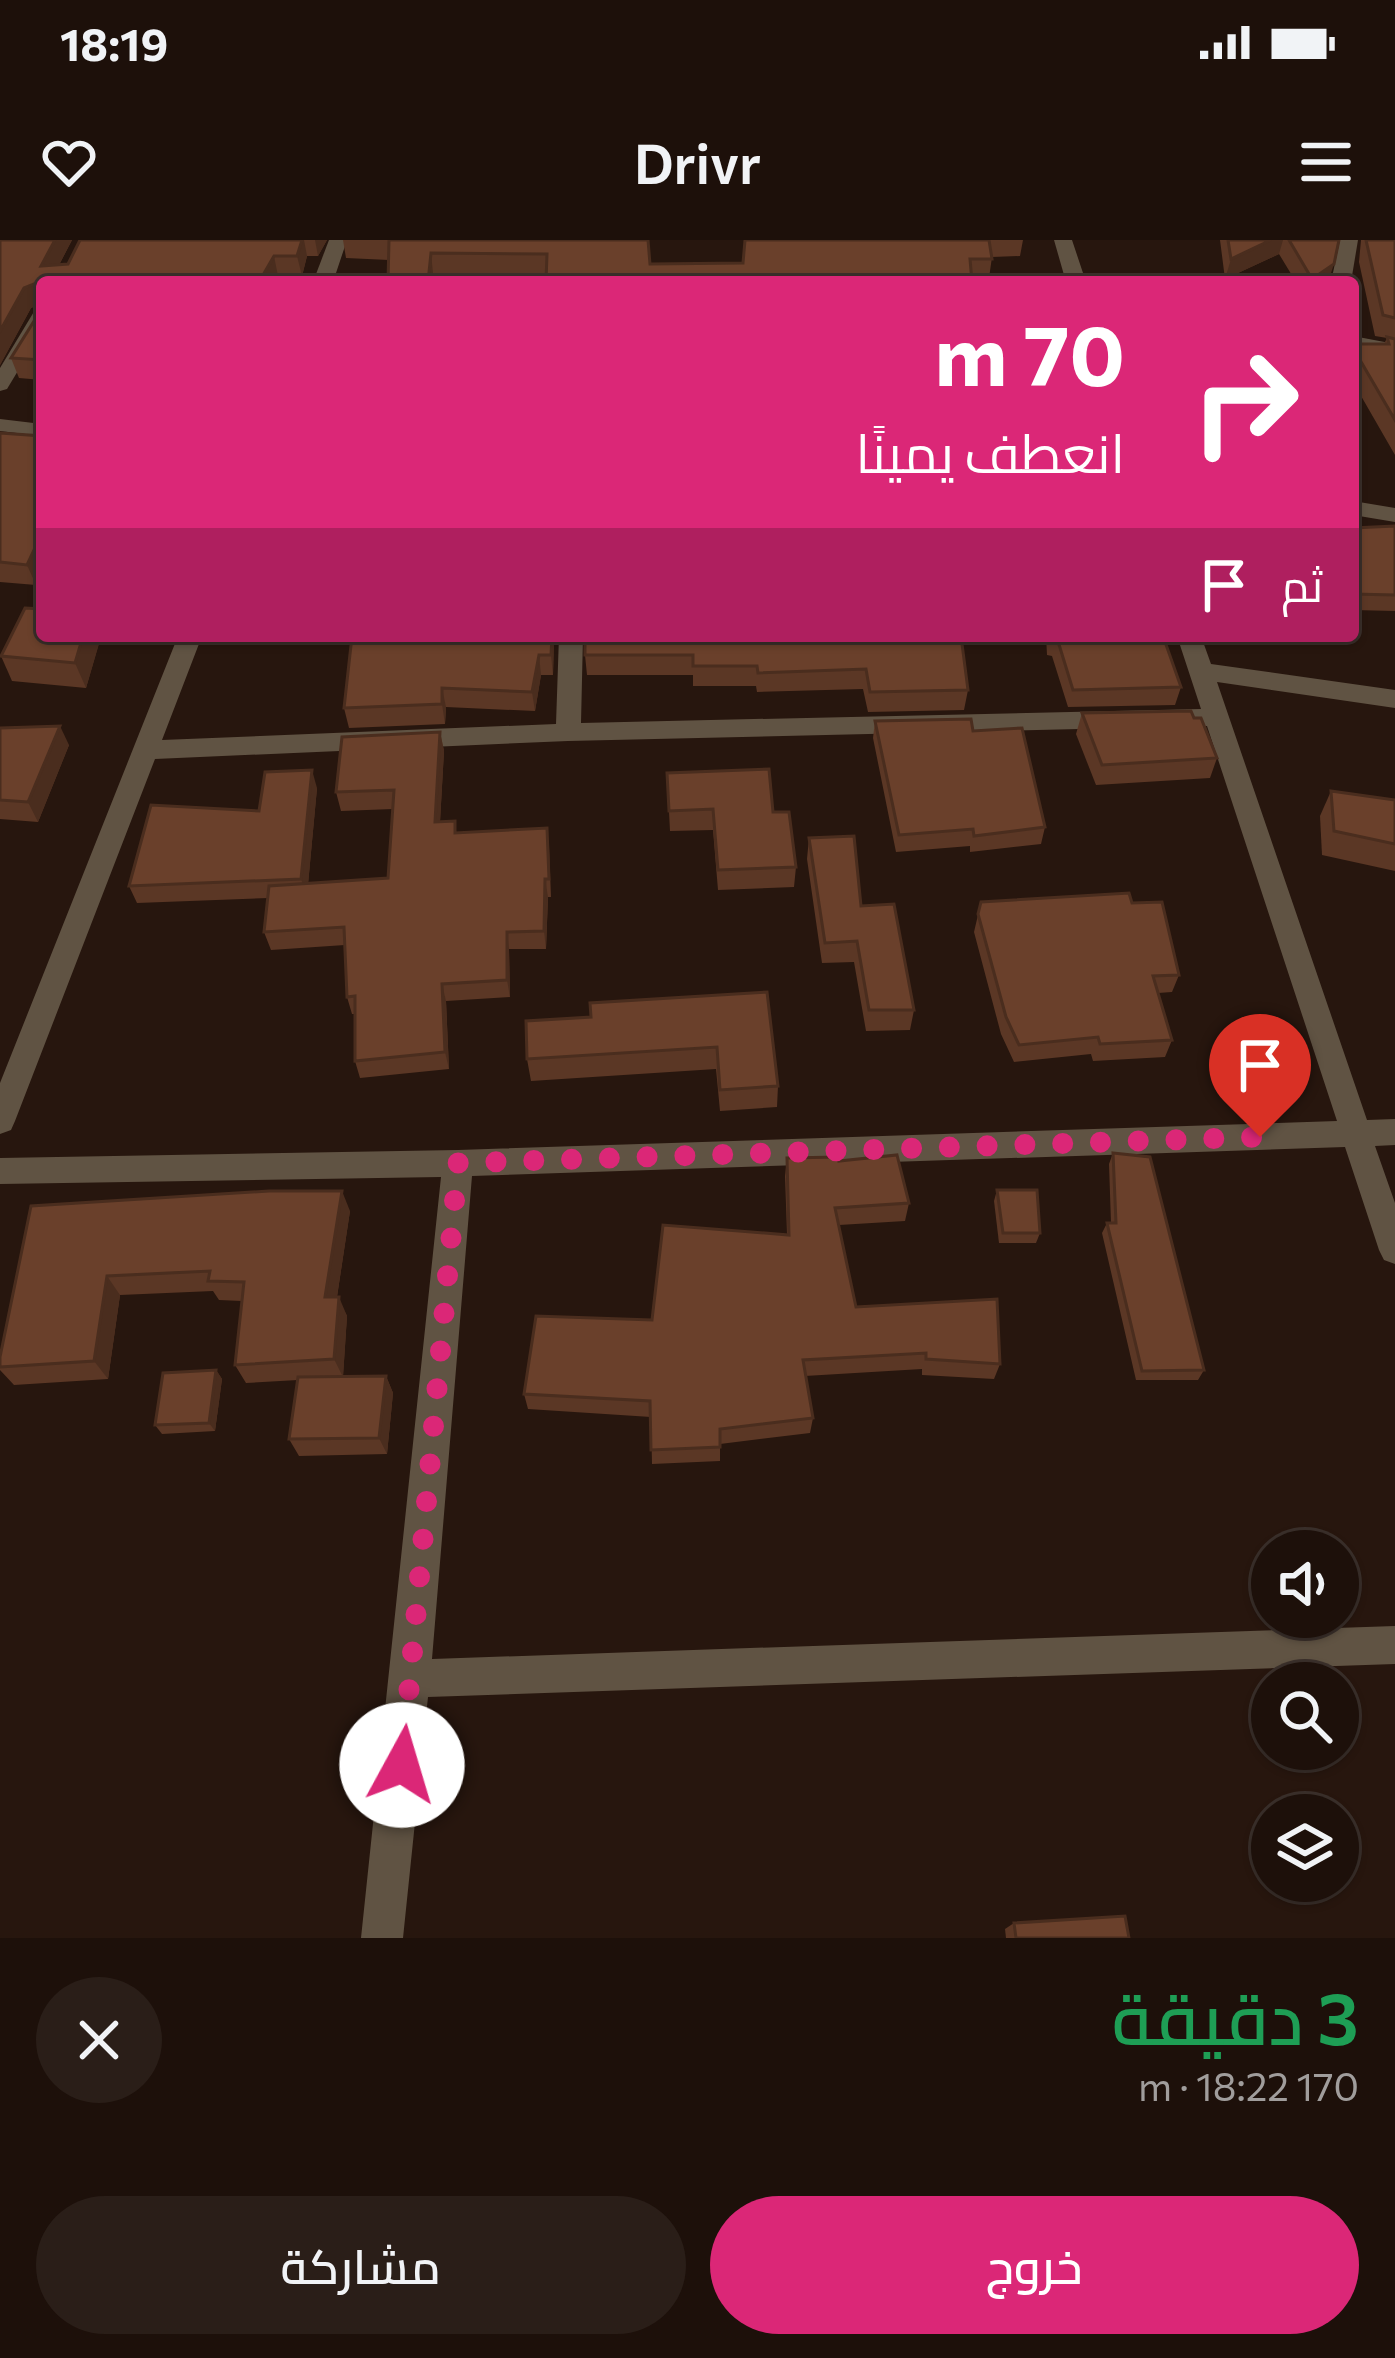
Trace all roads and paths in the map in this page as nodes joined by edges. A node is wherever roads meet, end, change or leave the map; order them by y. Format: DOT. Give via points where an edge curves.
graph roads {
  1 [pos="338,240"];
  2 [pos="1063,240"];
  3 [pos="1349,240"];
  4 [pos="325,276"];
  5 [pos="1074,276"];
  6 [pos="1341,276"];
  7 [pos="36,324"];
  8 [pos="1359,343"];
  9 [pos="1395,350"];
  10 [pos="0,385"];
  11 [pos="0,425"];
  12 [pos="36,429"];
  13 [pos="1359,509"];
  14 [pos="1395,514"];
  15 [pos="188,642"];
  16 [pos="572,642"];
  17 [pos="1191,642"];
  18 [pos="1201,671"];
  19 [pos="1395,699"];
  20 [pos="1217,717"];
  21 [pos="568,732"];
  22 [pos="147,750"];
  23 [pos="0,1121"];
  24 [pos="1395,1132"];
  25 [pos="1354,1133"];
  26 [pos="458,1163"];
  27 [pos="0,1171"];
  28 [pos="1395,1250"];
  29 [pos="1395,1645"];
  30 [pos="411,1679"];
  31 [pos="382,1938"];
  1 -- 4 [label="street"];
  2 -- 5 [label="street"];
  3 -- 6 [label="street"];
  7 -- 10 [label="street"];
  8 -- 9 [label="street"];
  11 -- 12 [label="street"];
  13 -- 14 [label="street"];
  15 -- 22 [label="street"];
  16 -- 21 [label="street"];
  17 -- 18 [label="street"];
  18 -- 19 [label="street"];
  18 -- 20 [label="street"];
  20 -- 21 [label="street"];
  20 -- 25 [label="street"];
  21 -- 22 [label="street"];
  22 -- 23 [label="street"];
  24 -- 25 [label="street"];
  25 -- 26 [label="street"];
  25 -- 28 [label="street"];
  26 -- 27 [label="street"];
  26 -- 30 [label="street"];
  29 -- 30 [label="street"];
  30 -- 31 [label="street"];
}
